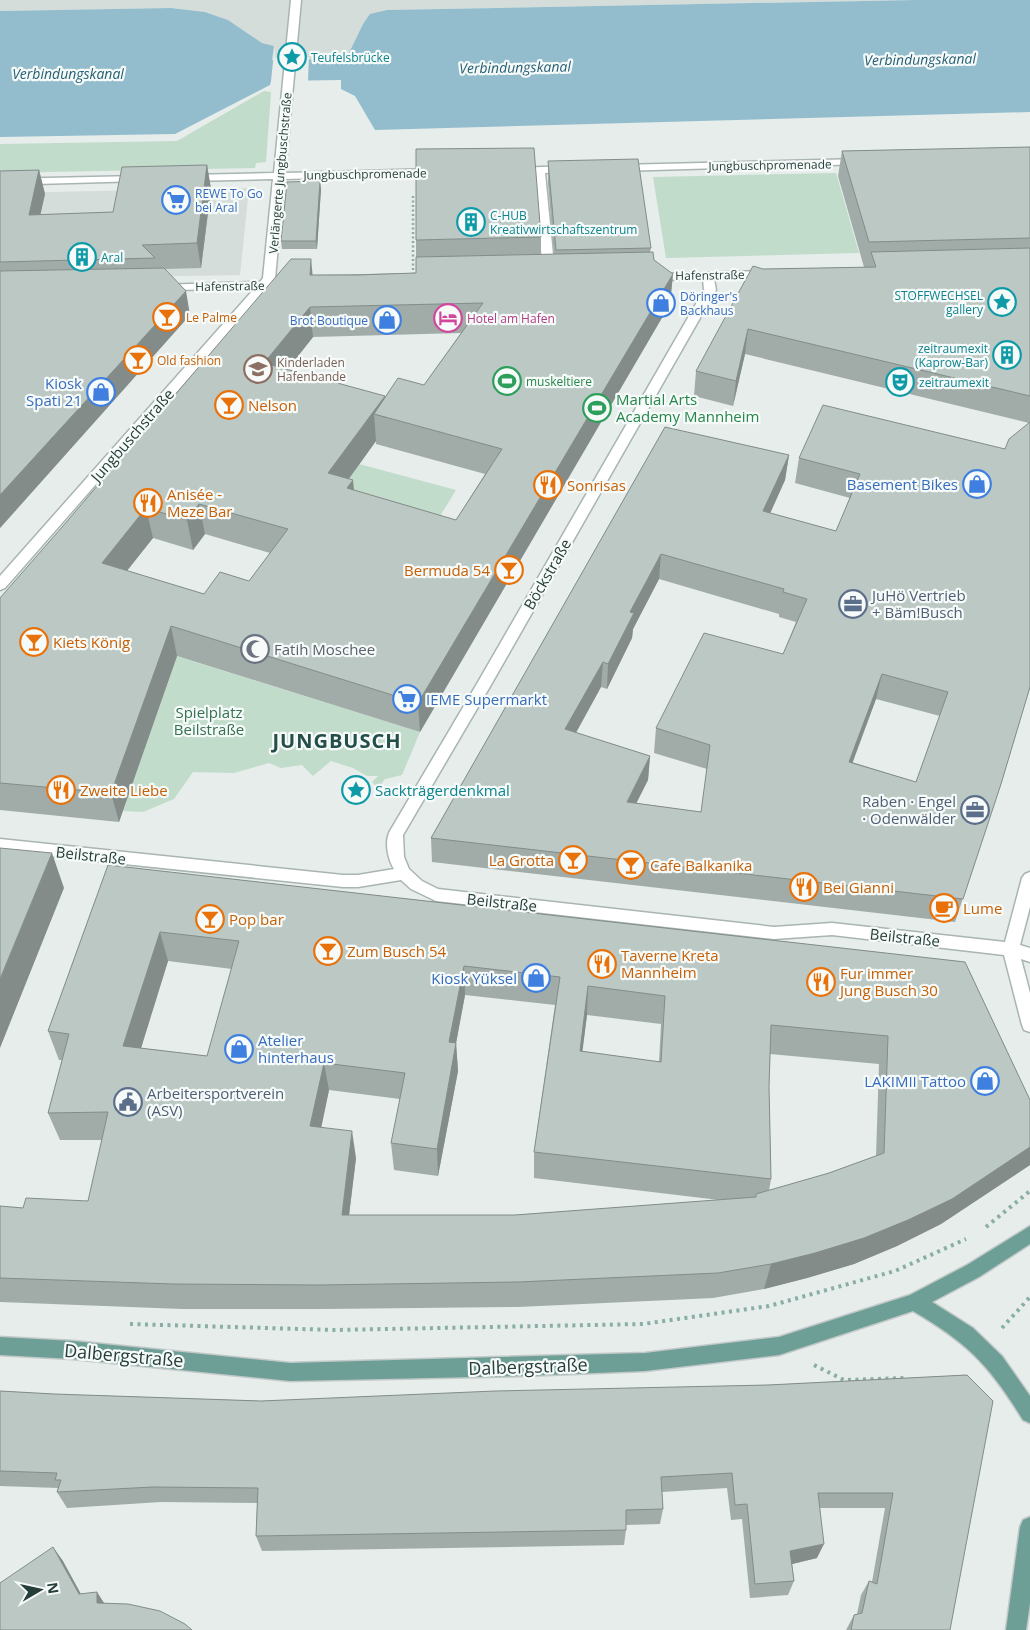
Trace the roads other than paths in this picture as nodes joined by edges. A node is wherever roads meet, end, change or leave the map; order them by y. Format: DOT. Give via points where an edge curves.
graph roads {
  1 [pos="296,0"];
  2 [pos="874,162"];
  3 [pos="608,168"];
  4 [pos="579,169"];
  5 [pos="540,170"];
  6 [pos="501,171"];
  7 [pos="442,172"];
  8 [pos="280,176"];
  9 [pos="174,178"];
  10 [pos="145,179"];
  11 [pos="0,182"];
  12 [pos="775,274"];
  13 [pos="708,276"];
  14 [pos="639,277"];
  15 [pos="549,279"];
  16 [pos="300,284"];
  17 [pos="265,285"];
  18 [pos="149,288"];
  19 [pos="0,585"];
  20 [pos="0,845"];
  21 [pos="402,874"];
  22 [pos="1030,878"];
  23 [pos="1011,949"];
  24 [pos="1030,954"];
  25 [pos="1030,1025"];
  26 [pos="1030,1234"];
  27 [pos="914,1302"];
  28 [pos="0,1346"];
  29 [pos="1030,1413"];
  30 [pos="1030,1527"];
  31 [pos="1016,1630"];
  1 -- 8 [label="street, Verlängerte Jungbuschstraße"];
  2 -- 3 [label="street, Jungbuschpromenade"];
  4 -- 5 [label="street"];
  5 -- 6 [label="street"];
  5 -- 15 [label="street"];
  7 -- 8 [label="street, Jungbuschpromenade"];
  8 -- 9 [label="street, Jungbuschpromenade"];
  8 -- 17 [label="street, Verlängerte Jungbuschstraße" via="270,271"];
  10 -- 11 [label="street"];
  12 -- 13 [label="street, Hafenstraße"];
  13 -- 14 [label="street, Hafenstraße"];
  13 -- 21 [label="street, Böckstraße" via="710,290 395,835 394,850"];
  16 -- 17 [label="street, Hafenstraße"];
  17 -- 18 [label="street, Hafenstraße"];
  17 -- 19 [label="street, Jungbuschstraße"];
  20 -- 21 [label="street, Beilstraße" via="343,882"];
  21 -- 23 [label="street, Beilstraße" via="418,888 436,895 774,933 832,929"];
  22 -- 23 [label="street"];
  23 -- 24 [label="street, Beilstraße"];
  23 -- 25 [label="street"];
  26 -- 27 [label="main road, Dalbergstraße" via="973,1271"];
  27 -- 28 [label="main road, Dalbergstraße" via="779,1346 645,1362 290,1372"];
  27 -- 29 [label="main road" via="957,1327 983,1348"];
  30 -- 31 [label="main road"];
}
